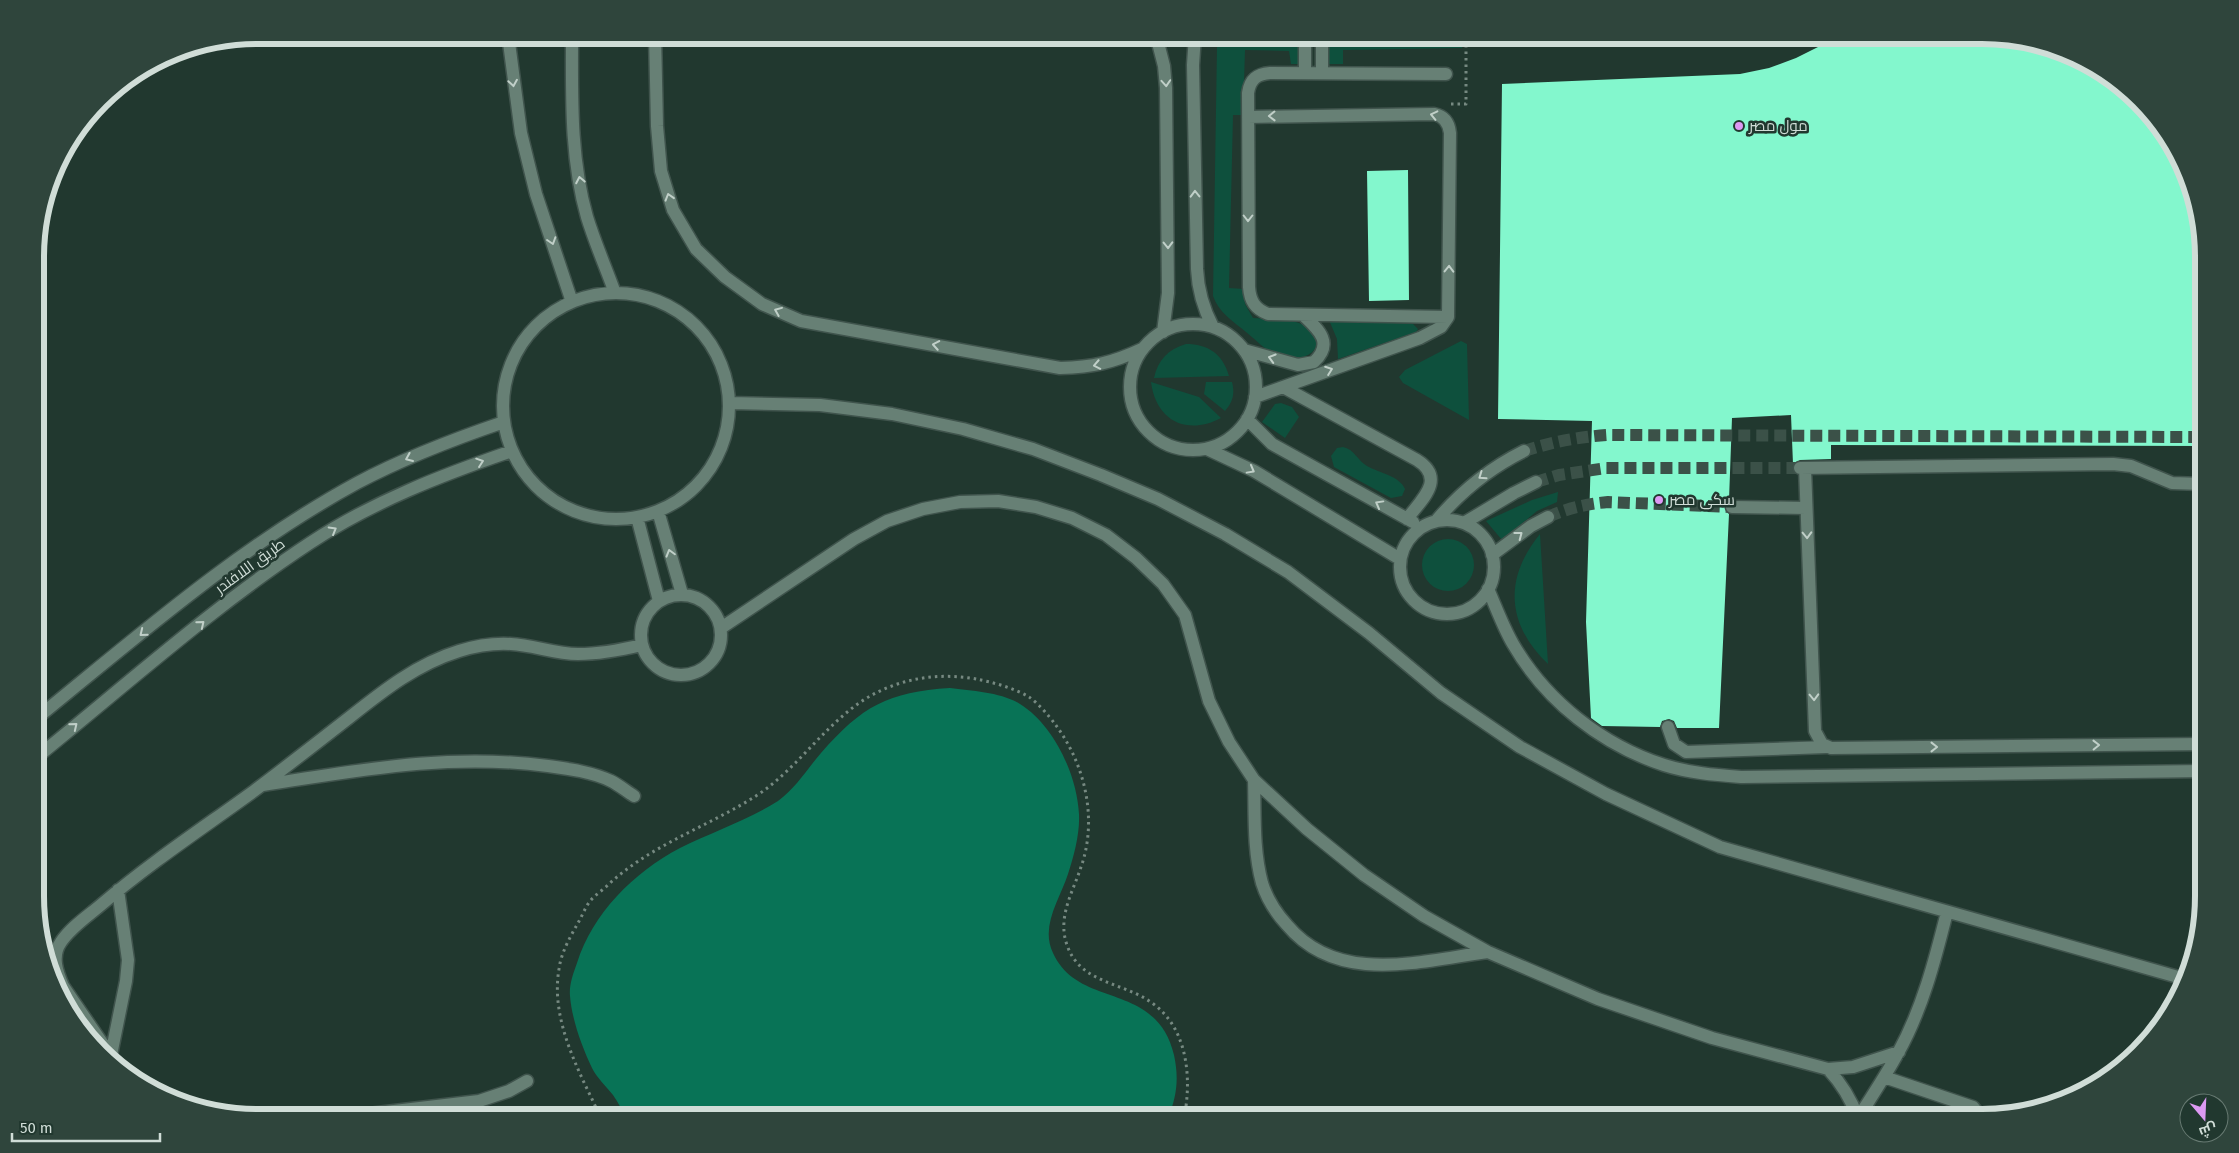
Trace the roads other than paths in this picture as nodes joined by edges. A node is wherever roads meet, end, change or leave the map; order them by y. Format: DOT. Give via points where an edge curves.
graph roads {
  1 [pos="509,44"];
  2 [pos="572,44"];
  3 [pos="655,44"];
  4 [pos="1158,44"];
  5 [pos="1194,44"];
  6 [pos="1305,44"];
  7 [pos="1322,44"];
  8 [pos="1322,72"];
  9 [pos="1305,73"];
  10 [pos="1446,74"];
  11 [pos="1248,117"];
  12 [pos="615,293"];
  13 [pos="572,302"];
  14 [pos="1303,315"];
  15 [pos="1448,317"];
  16 [pos="1213,327"];
  17 [pos="1163,332"];
  18 [pos="1142,349"];
  19 [pos="1244,350"];
  20 [pos="1283,387"];
  21 [pos="1255,397"];
  22 [pos="730,403"];
  23 [pos="1247,419"];
  24 [pos="504,422"];
  25 [pos="1207,448"];
  26 [pos="512,451"];
  27 [pos="1524,451"];
  28 [pos="1536,482"];
  29 [pos="2195,484"];
  30 [pos="1732,507"];
  31 [pos="1806,508"];
  32 [pos="658,511"];
  33 [pos="637,517"];
  34 [pos="1548,517"];
  35 [pos="1407,519"];
  36 [pos="1436,521"];
  37 [pos="1464,523"];
  38 [pos="1422,527"];
  39 [pos="1492,555"];
  40 [pos="1400,559"];
  41 [pos="1488,589"];
  42 [pos="682,594"];
  43 [pos="659,601"];
  44 [pos="721,628"];
  45 [pos="642,645"];
  46 [pos="44,712"];
  47 [pos="1668,728"];
  48 [pos="2195,744"];
  49 [pos="1826,747"];
  50 [pos="44,751"];
  51 [pos="2195,771"];
  52 [pos="1254,780"];
  53 [pos="261,786"];
  54 [pos="634,796"];
  55 [pos="118,890"];
  56 [pos="1947,912"];
  57 [pos="1488,952"];
  58 [pos="57,969"];
  59 [pos="2179,977"];
  60 [pos="67,991"];
  61 [pos="100,1040"];
  62 [pos="111,1051"];
  63 [pos="1899,1052"];
  64 [pos="1828,1069"];
  65 [pos="1884,1077"];
  66 [pos="527,1080"];
  67 [pos="408,1109"];
  68 [pos="1854,1109"];
  69 [pos="1864,1109"];
  70 [pos="1975,1109"];
  1 -- 13 [label="street, one-way" via="521,133 536,194"];
  12 -- 2 [label="street, one-way" via="587,216 577,167 572,127"];
  18 -- 3 [label="street, one-way" via="1115,362 1060,368 801,321 762,304 725,278 696,249 673,210 661,171"];
  4 -- 17 [label="street, one-way" via="1166,88 1168,292"];
  16 -- 5 [label="street, one-way" via="1198,289"];
  6 -- 9 [label="street"];
  7 -- 8 [label="street"];
  8 -- 9 [label="street"];
  8 -- 10 [label="street"];
  9 -- 11 [label="street" via="1265,73 1254,78 1249,87"];
  11 -- 14 [label="street, one-way" via="1251,301 1268,314"];
  15 -- 11 [label="street, one-way" via="1448,122 1434,114"];
  12 -- 13 [label="street" via="593,295"];
  12 -- 22 [label="street" via="658,301 695,324 710,341 720,360"];
  13 -- 24 [label="street" via="541,322 518,350 505,385"];
  14 -- 15 [label="street"];
  14 -- 19 [label="street, one-way" via="1317,328 1324,342 1323,350 1314,362 1298,365"];
  20 -- 15 [label="street, one-way" via="1420,338 1441,326"];
  16 -- 17 [label="street" via="1196,324"];
  16 -- 19 [label="street" via="1230,336"];
  17 -- 18 [label="street"];
  18 -- 25 [label="street" via="1133,366 1129,385 1131,404 1139,421 1152,436 1169,446 1188,450"];
  19 -- 21 [label="street" via="1252,365"];
  20 -- 21 [label="street"];
  20 -- 35 [label="street" via="1428,468 1432,481 1430,488"];
  21 -- 23 [label="street"];
  22 -- 32 [label="street" via="724,442 705,476 692,490"];
  22 -- 56 [label="street" via="820,405 892,414 963,429 1033,449 1109,478 1225,534 1288,572 1441,693 1520,747 1606,794 1720,847"];
  23 -- 25 [label="street" via="1223,442"];
  35 -- 23 [label="street, one-way" via="1277,447"];
  24 -- 26 [label="street"];
  24 -- 46 [label="street, طريق اللافندر, one-way" via="405,459 312,510 176,605"];
  25 -- 40 [label="street, one-way" via="1254,472"];
  26 -- 33 [label="street" via="533,483 563,506 599,518"];
  50 -- 26 [label="street, طريق اللافندر, one-way" via="228,602 310,542 408,490"];
  27 -- 36 [label="street, one-way" via="1475,480"];
  28 -- 37 [label="street"];
  29 -- 31 [label="street" via="2172,483 2131,466 2104,464 1803,468"];
  30 -- 31 [label="street"];
  31 -- 49 [label="street, one-way" via="1815,731 1818,741"];
  32 -- 33 [label="street"];
  42 -- 32 [label="street, one-way"];
  33 -- 43 [label="street"];
  39 -- 34 [label="street, one-way"];
  35 -- 38 [label="street"];
  36 -- 37 [label="street"];
  36 -- 38 [label="street"];
  37 -- 39 [label="street" via="1482,536"];
  38 -- 40 [label="street" via="1404,547"];
  39 -- 41 [label="street" via="1492,578"];
  40 -- 41 [label="street" via="1404,588 1413,600 1438,613 1467,609"];
  41 -- 51 [label="street" via="1513,644 1535,676 1562,706 1627,750 1664,765 1703,774 1742,777"];
  42 -- 43 [label="street"];
  42 -- 44 [label="street" via="708,604"];
  43 -- 45 [label="street" via="645,615 640,635"];
  44 -- 45 [label="street" via="713,660 690,674 662,671 646,656"];
  44 -- 52 [label="street" via="854,539 887,521 923,509 960,502 998,501 1036,507 1072,518 1106,535 1163,584 1185,615 1209,702 1229,742"];
  45 -- 53 [label="street" via="578,654 512,644 487,645 435,659 382,692"];
  47 -- 49 [label="street" via="1674,744 1686,752"];
  49 -- 48 [label="street, one-way"];
  52 -- 57 [label="street" via="1364,875 1424,916"];
  52 -- 57 [label="street" via="1257,852 1262,883 1275,912 1295,936 1321,953 1351,963 1382,966"];
  53 -- 54 [label="street" via="401,764 462,761 524,763 583,771 611,781"];
  53 -- 55 [label="street"];
  55 -- 58 [label="street" via="60,944 55,959"];
  55 -- 62 [label="street" via="128,960"];
  56 -- 59 [label="street"];
  56 -- 63 [label="street" via="1928,979"];
  57 -- 64 [label="street" via="1598,999 1712,1038"];
  60 -- 61 [label="street"];
  63 -- 64 [label="street" via="1853,1067"];
  63 -- 65 [label="street"];
  64 -- 68 [label="street"];
  65 -- 69 [label="street"];
  65 -- 70 [label="street"];
  66 -- 67 [label="street" via="509,1091 479,1100"];
}
